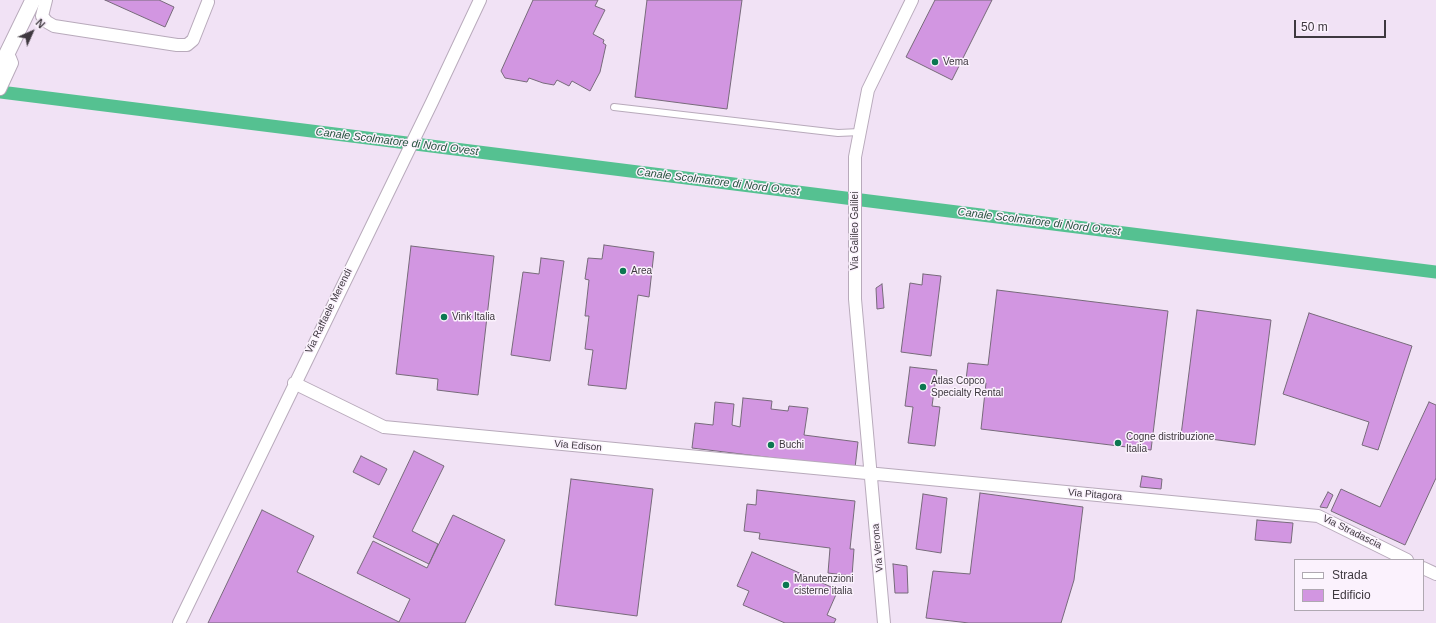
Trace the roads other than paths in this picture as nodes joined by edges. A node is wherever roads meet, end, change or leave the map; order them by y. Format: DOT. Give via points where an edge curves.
graph roads {
  1 [pos="33,0"];
  2 [pos="46,0"];
  3 [pos="480,0"];
  4 [pos="912,0"];
  5 [pos="208,2"];
  6 [pos="4,63"];
  7 [pos="0,89"];
  8 [pos="614,107"];
  9 [pos="860,132"];
  10 [pos="294,383"];
  11 [pos="872,474"];
  12 [pos="1318,516"];
  13 [pos="1405,559"];
  14 [pos="1424,568"];
  15 [pos="1436,574"];
  16 [pos="178,623"];
  17 [pos="884,623"];
  1 -- 6 [label="street"];
  2 -- 5 [label="street" via="42,16 54,26 177,45 187,44 193,40"];
  3 -- 10 [label="street, Via Raffaele Merendi"];
  4 -- 9 [label="street, Via Galileo Galilei" via="868,90"];
  6 -- 7 [label="street"];
  8 -- 9 [label="lane" via="838,133"];
  9 -- 11 [label="street, Via Galileo Galilei" via="855,156 855,299"];
  10 -- 11 [label="street, Via Edison" via="384,427"];
  10 -- 16 [label="street, Via Raffaele Merendi"];
  11 -- 12 [label="street, Via Pitagora"];
  11 -- 17 [label="street, Via Verona"];
  12 -- 13 [label="street, Via Stradascia"];
  14 -- 15 [label="street"];
}
